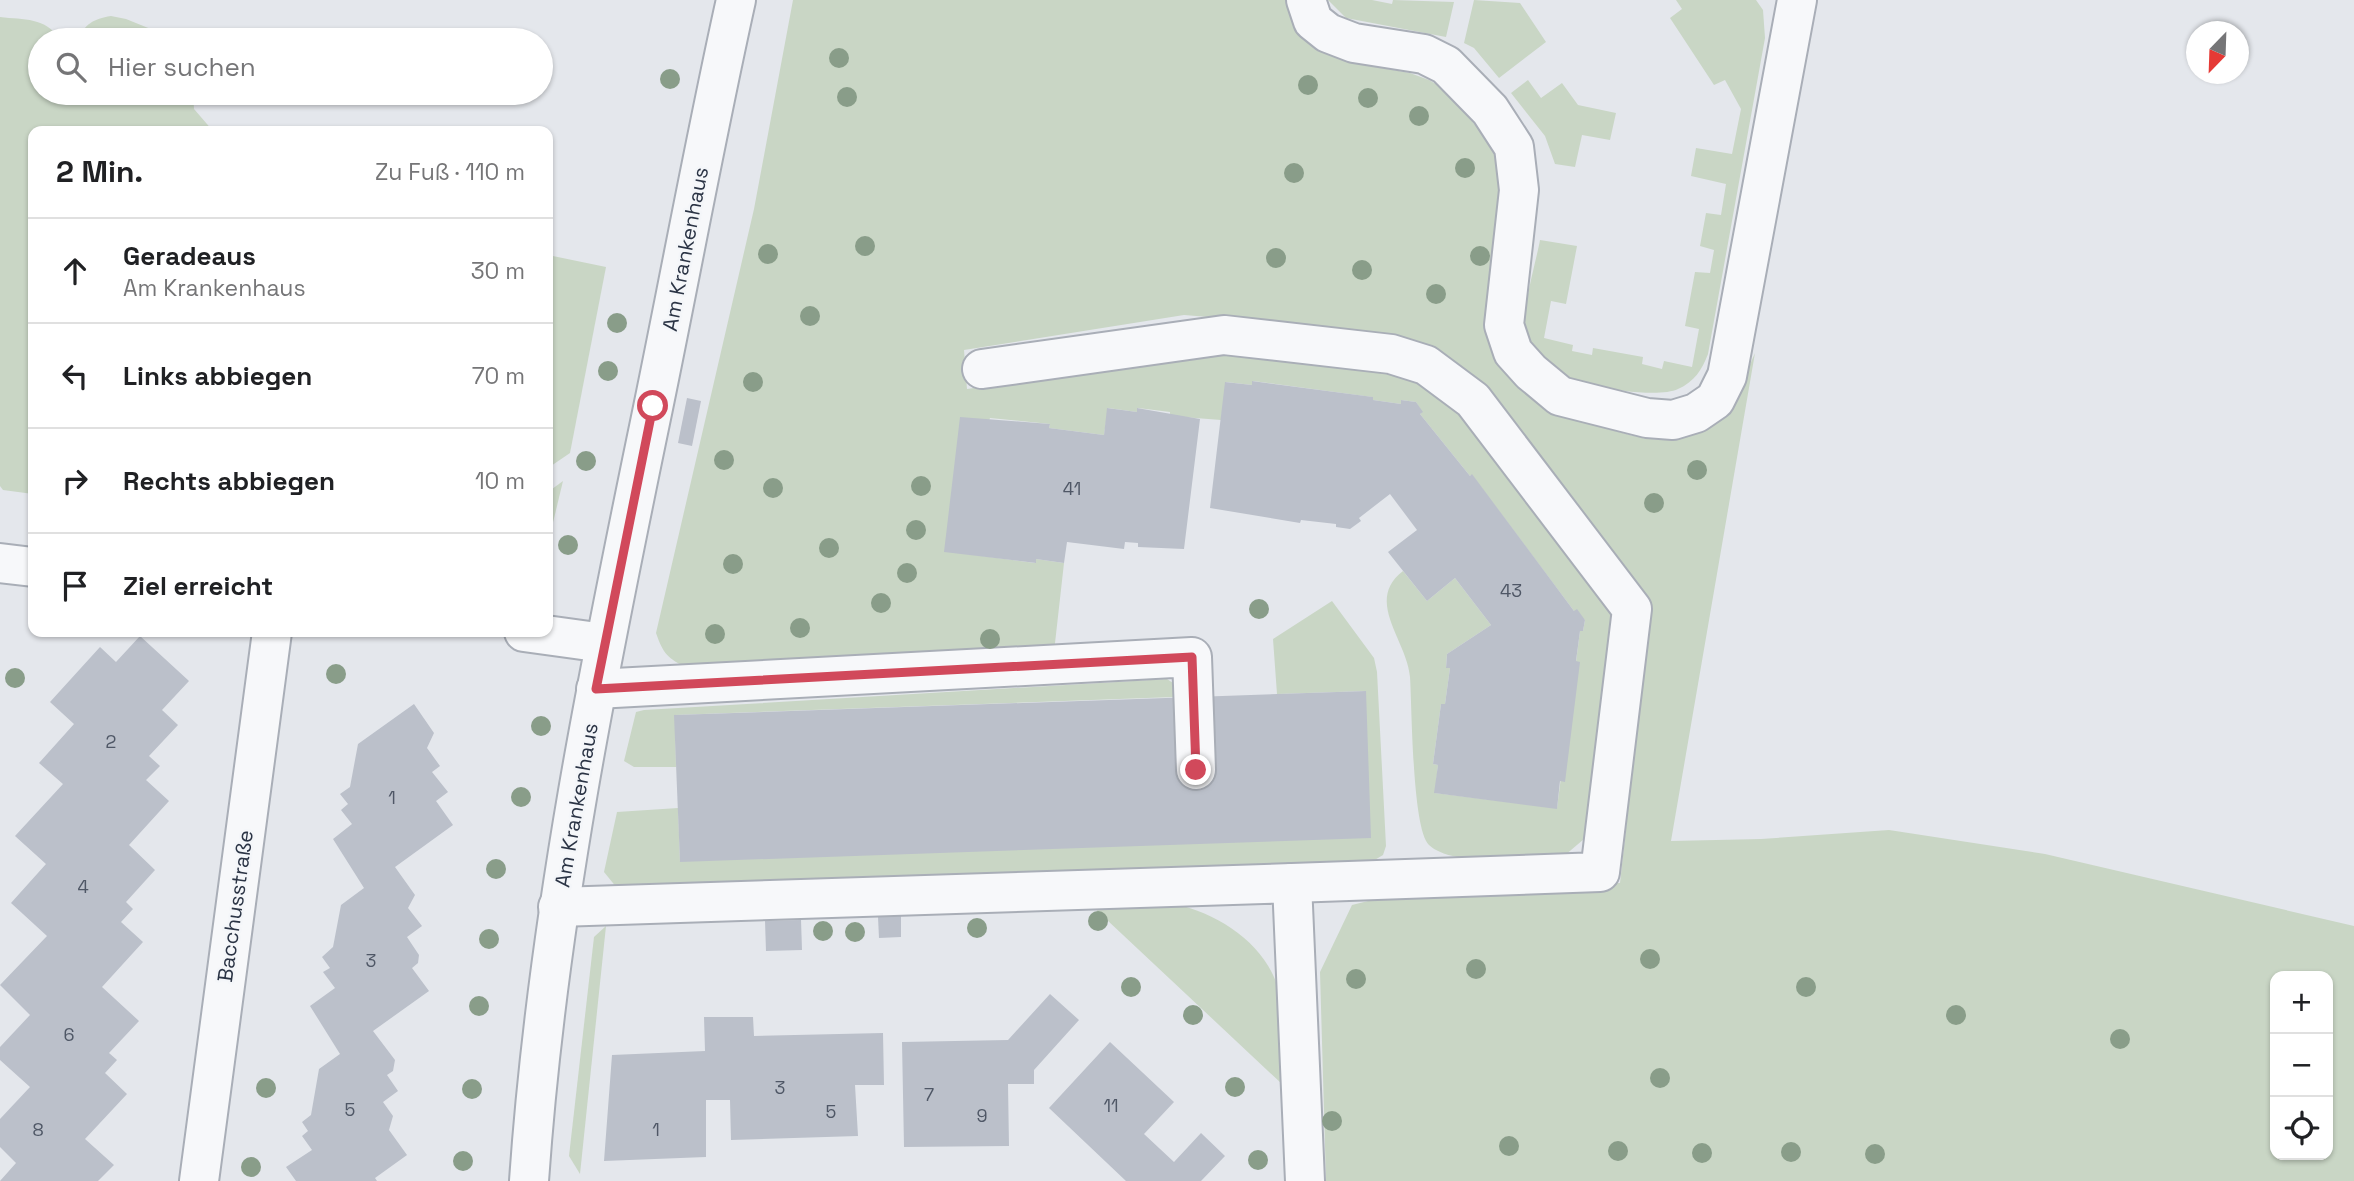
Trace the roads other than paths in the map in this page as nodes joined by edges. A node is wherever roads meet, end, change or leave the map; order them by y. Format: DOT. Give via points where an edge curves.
graph roads {
  1 [pos="727,0"];
  2 [pos="736,0"];
  3 [pos="1306,0"];
  4 [pos="1797,0"];
  5 [pos="722,62"];
  6 [pos="982,369"];
  7 [pos="0,562"];
  8 [pos="28,566"];
  9 [pos="553,636"];
  10 [pos="271,637"];
  11 [pos="604,643"];
  12 [pos="596,689"];
  13 [pos="1196,770"];
  14 [pos="1292,883"];
  15 [pos="558,906"];
  16 [pos="199,1181"];
  17 [pos="529,1181"];
  18 [pos="1305,1181"];
  1 -- 5 [label="street, Am Krankenhaus"];
  2 -- 5 [label="street, Am Krankenhaus"];
  3 -- 4 [label="street" via="1313,21 1328,33 1354,43 1424,54 1446,65 1490,110 1514,147 1520,190 1504,326 1513,352 1560,396 1673,420 1696,413 1715,400 1727,376"];
  5 -- 11 [label="street, Am Krankenhaus"];
  6 -- 14 [label="street" via="1224,335 1391,354 1426,365 1473,400 1632,609 1600,872"];
  7 -- 8 [label="street"];
  9 -- 11 [label="street"];
  10 -- 16 [label="street, Bacchusstraße"];
  11 -- 12 [label="street, Am Krankenhaus"];
  12 -- 13 [label="street" via="1192,657"];
  12 -- 15 [label="street, Am Krankenhaus"];
  14 -- 15 [label="street"];
  14 -- 18 [label="street"];
  15 -- 17 [label="street, Am Krankenhaus" via="536,1080"];
}
